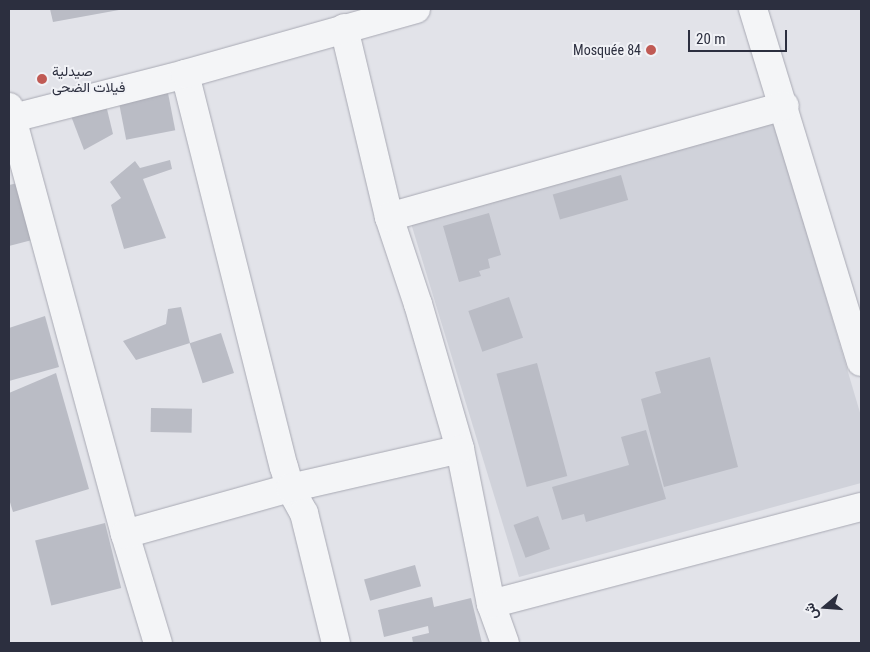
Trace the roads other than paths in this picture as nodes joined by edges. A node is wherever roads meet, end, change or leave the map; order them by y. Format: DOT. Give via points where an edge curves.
graph roads {
  1 [pos="416,9"];
  2 [pos="753,9"];
  3 [pos="360,19"];
  4 [pos="185,74"];
  5 [pos="784,106"];
  6 [pos="10,115"];
  7 [pos="389,216"];
  8 [pos="857,331"];
  9 [pos="861,362"];
  10 [pos="460,449"];
  11 [pos="290,488"];
  12 [pos="861,507"];
  13 [pos="125,534"];
  14 [pos="490,604"];
  15 [pos="158,643"];
  16 [pos="336,643"];
  17 [pos="505,643"];
  1 -- 3 [label="street"];
  2 -- 5 [label="street"];
  3 -- 4 [label="street"];
  3 -- 7 [label="street"];
  4 -- 6 [label="street"];
  4 -- 11 [label="street"];
  5 -- 7 [label="street"];
  5 -- 8 [label="street"];
  6 -- 13 [label="street"];
  7 -- 10 [label="street"];
  8 -- 9 [label="street"];
  10 -- 11 [label="street"];
  10 -- 14 [label="street"];
  11 -- 13 [label="street"];
  11 -- 16 [label="street" via="304,513"];
  12 -- 14 [label="street"];
  13 -- 15 [label="street"];
  14 -- 17 [label="street"];
}
